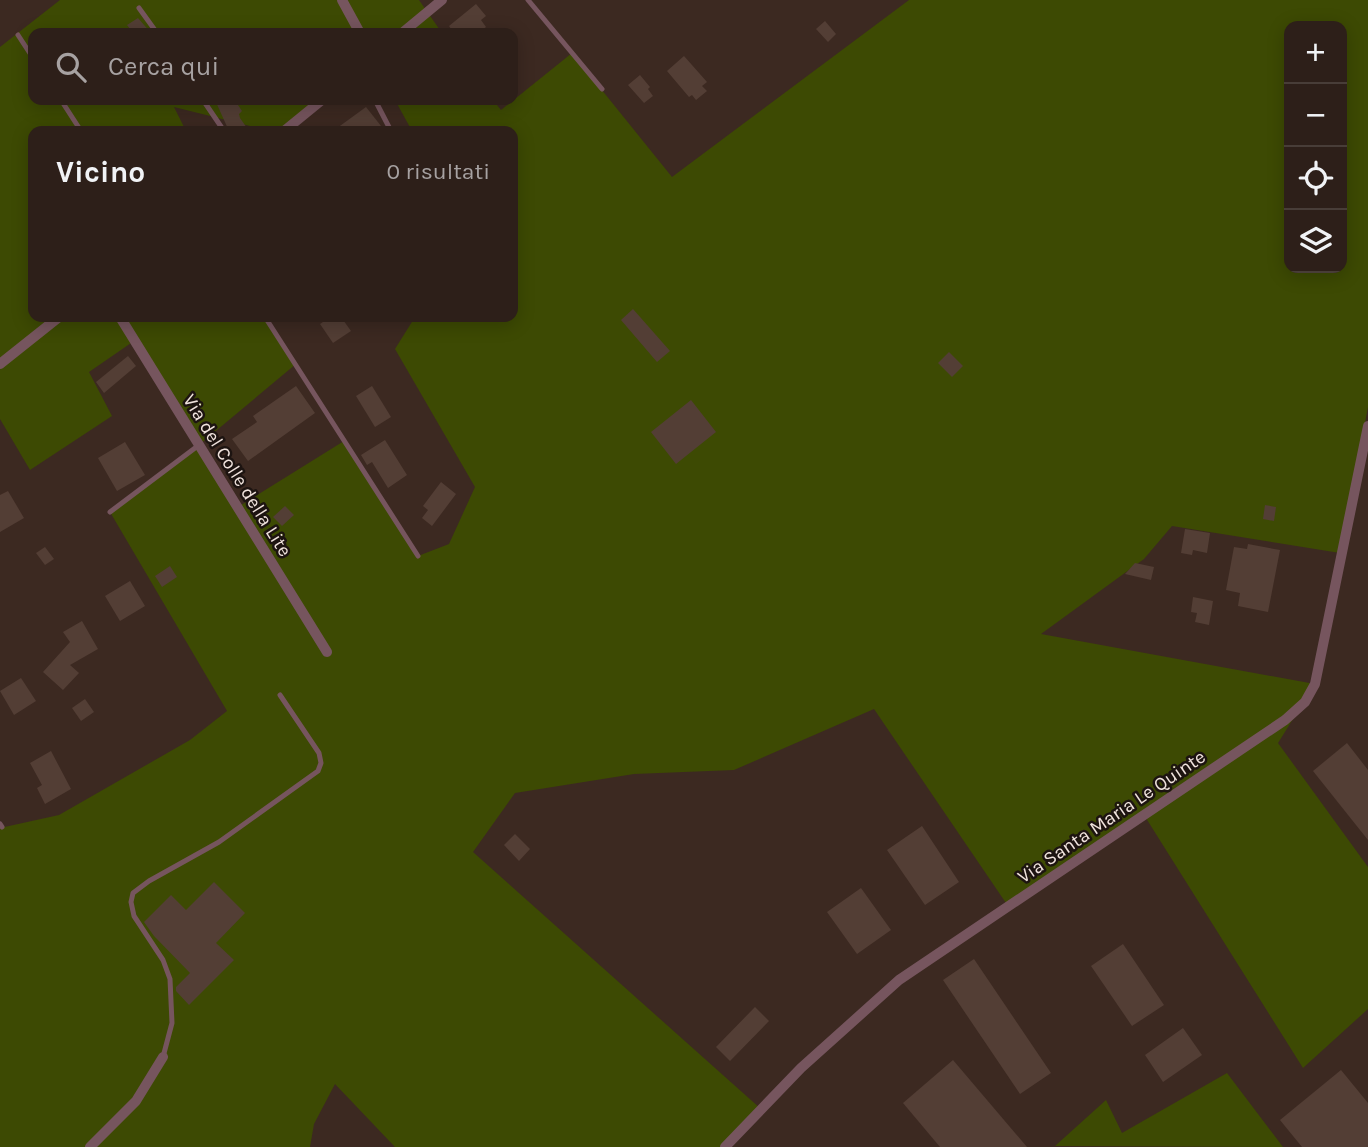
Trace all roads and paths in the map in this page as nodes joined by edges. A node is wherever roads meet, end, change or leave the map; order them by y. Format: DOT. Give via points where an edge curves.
graph roads {
  1 [pos="342,0"];
  2 [pos="442,0"];
  3 [pos="528,0"];
  4 [pos="139,8"];
  5 [pos="153,28"];
  6 [pos="357,28"];
  7 [pos="408,28"];
  8 [pos="18,35"];
  9 [pos="28,50"];
  10 [pos="602,89"];
  11 [pos="64,105"];
  12 [pos="206,105"];
  13 [pos="316,105"];
  14 [pos="378,105"];
  15 [pos="79,126"];
  16 [pos="221,126"];
  17 [pos="290,126"];
  18 [pos="389,126"];
  19 [pos="53,322"];
  20 [pos="123,322"];
  21 [pos="268,322"];
  22 [pos="0,364"];
  23 [pos="1368,426"];
  24 [pos="199,445"];
  25 [pos="110,512"];
  26 [pos="418,556"];
  27 [pos="327,652"];
  28 [pos="280,695"];
  29 [pos="163,1057"];
  30 [pos="90,1147"];
  31 [pos="724,1147"];
  1 -- 6 [label="street"];
  2 -- 7 [label="street"];
  3 -- 10 [label="lane"];
  4 -- 5 [label="lane"];
  8 -- 9 [label="lane"];
  11 -- 15 [label="lane"];
  12 -- 16 [label="lane"];
  13 -- 17 [label="street"];
  14 -- 18 [label="lane"];
  19 -- 22 [label="street"];
  20 -- 24 [label="street, Via del Colle della Lite"];
  21 -- 26 [label="lane"];
  23 -- 31 [label="street, Via Santa Maria Le Quinte" via="1315,684 1305,702 1285,720 899,980 801,1068"];
  24 -- 25 [label="lane"];
  24 -- 27 [label="street, Via del Colle della Lite"];
  28 -- 29 [label="lane" via="319,753 318,771 219,842 133,893 134,916 170,979 172,1023"];
  29 -- 30 [label="street" via="136,1101"];
}
